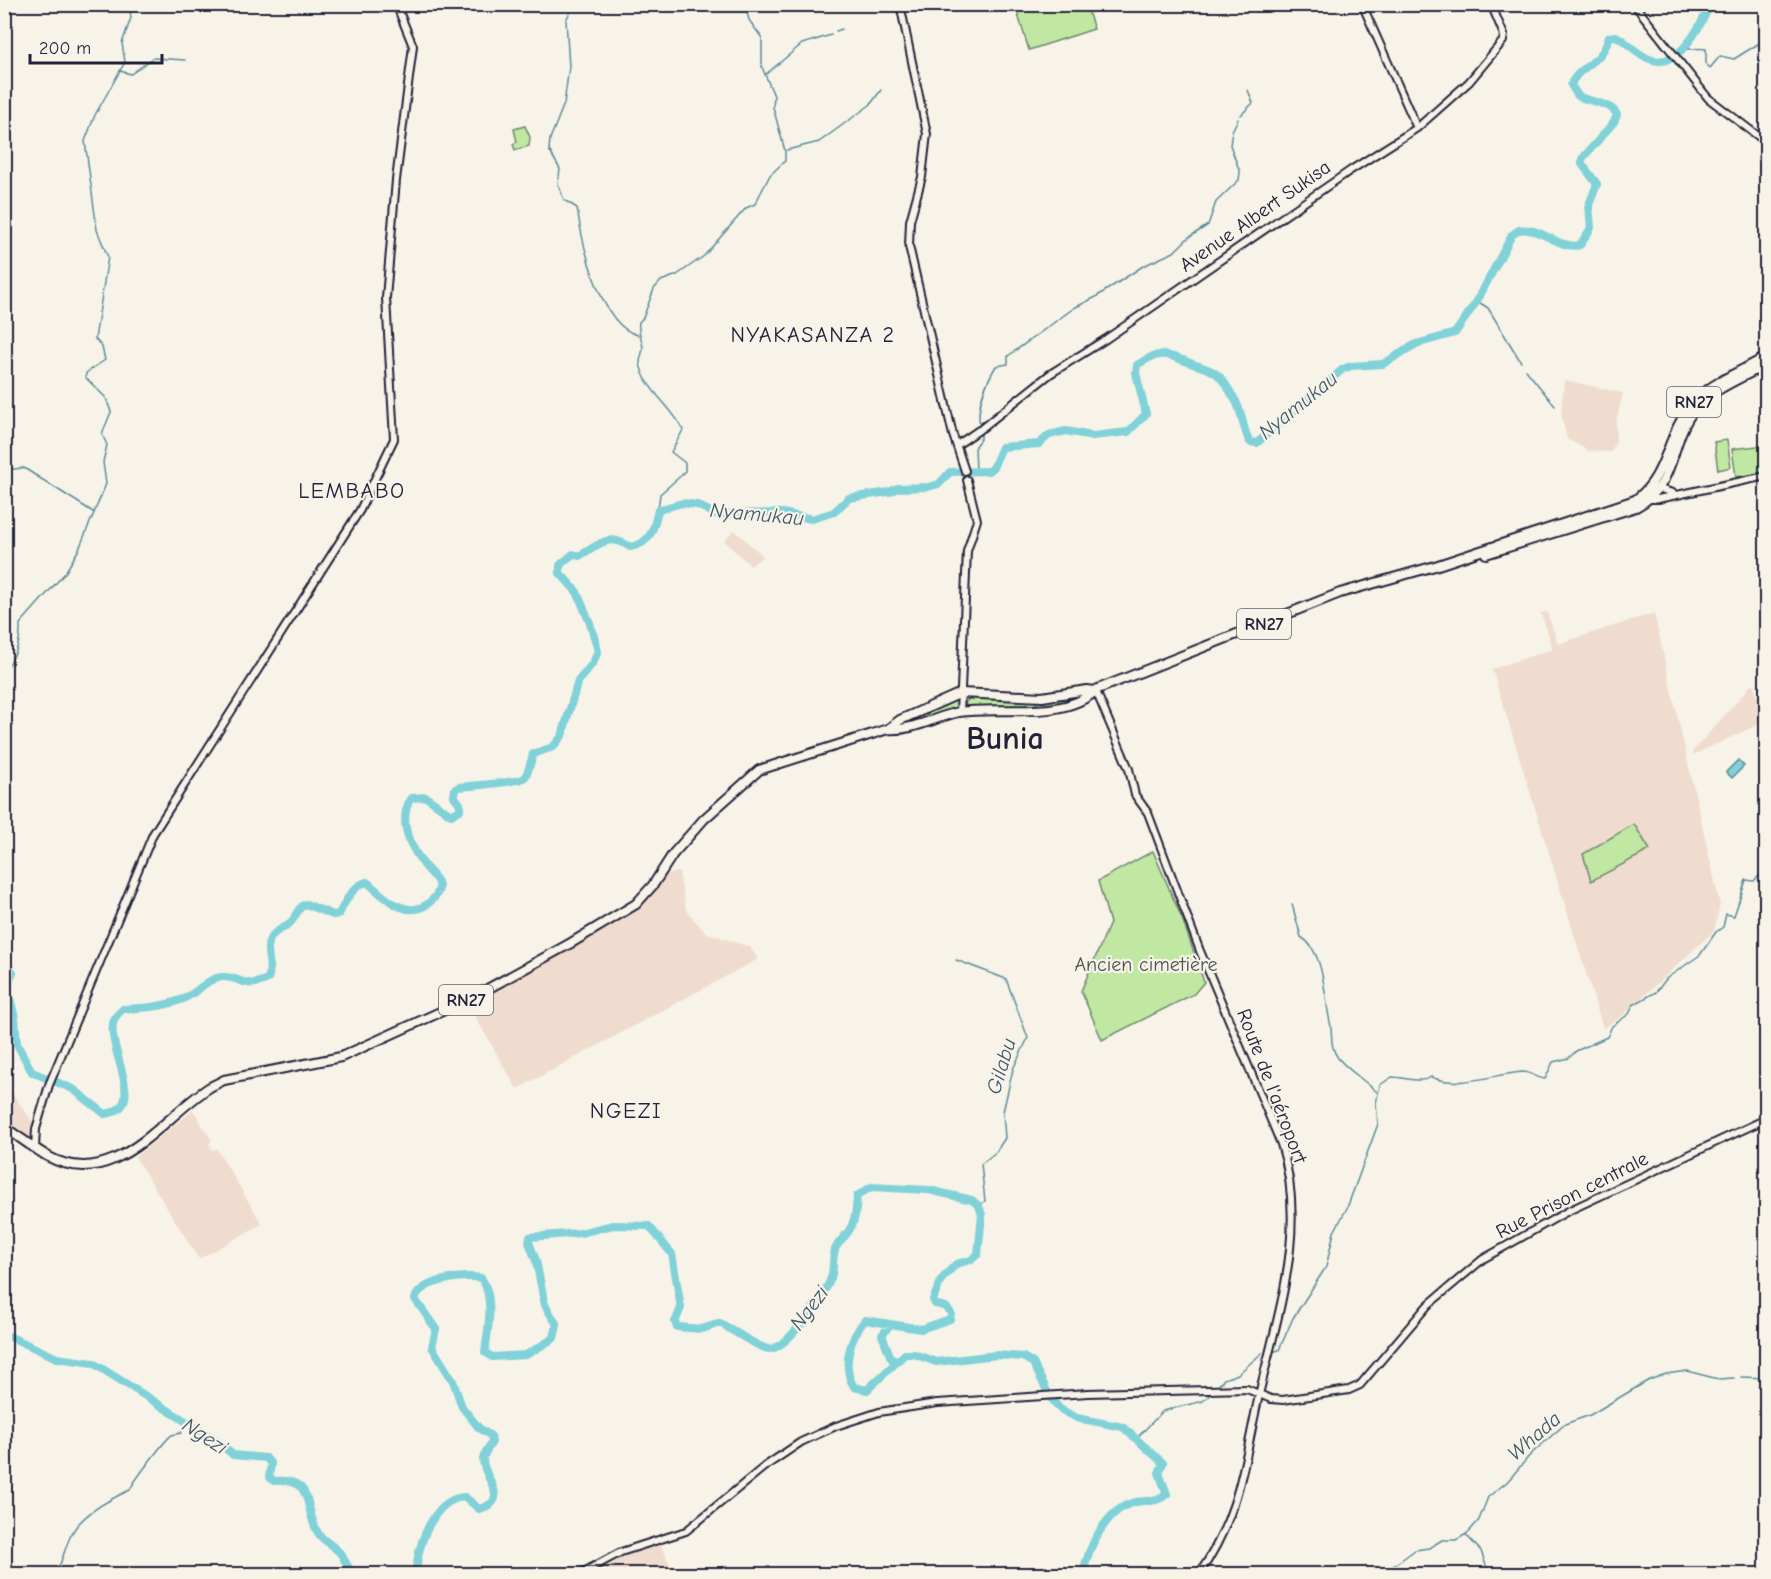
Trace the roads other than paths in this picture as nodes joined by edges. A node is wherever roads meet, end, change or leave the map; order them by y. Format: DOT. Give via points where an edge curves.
graph roads {
  1 [pos="396,4"];
  2 [pos="900,4"];
  3 [pos="1362,4"];
  4 [pos="1491,4"];
  5 [pos="1635,4"];
  6 [pos="1417,128"];
  7 [pos="1767,142"];
  8 [pos="1767,357"];
  9 [pos="1767,364"];
  10 [pos="957,445"];
  11 [pos="964,469"];
  12 [pos="1767,476"];
  13 [pos="967,480"];
  14 [pos="1654,488"];
  15 [pos="1677,493"];
  16 [pos="1645,497"];
  17 [pos="1096,692"];
  18 [pos="961,693"];
  19 [pos="1042,697"];
  20 [pos="1042,709"];
  21 [pos="960,712"];
  22 [pos="888,729"];
  23 [pos="1767,1119"];
  24 [pos="4,1127"];
  25 [pos="35,1148"];
  26 [pos="1260,1394"];
  27 [pos="580,1575"];
  28 [pos="1199,1575"];
  1 -- 25 [label="street" via="413,46 386,298 394,439 360,510 153,834 51,1082 36,1129"];
  2 -- 10 [label="street" via="927,134 909,246"];
  3 -- 6 [label="street"];
  4 -- 6 [label="street, Avenue Albert Sukisa" via="1503,41 1469,82"];
  5 -- 7 [label="street" via="1708,98"];
  6 -- 10 [label="street, Avenue Albert Sukisa" via="1050,374"];
  8 -- 14 [label="main road, RN27" via="1701,394 1688,408"];
  9 -- 14 [label="main road, RN27" via="1706,399 1694,411 1667,475"];
  10 -- 11 [label="street"];
  12 -- 15 [label="street"];
  13 -- 18 [label="street" via="977,520 967,551"];
  14 -- 15 [label="street"];
  14 -- 16 [label="main road, RN27"];
  15 -- 16 [label="street"];
  16 -- 17 [label="main road, RN27" via="1636,507 1455,563 1340,593"];
  17 -- 19 [label="main road, RN27"];
  17 -- 20 [label="main road, RN27" via="1066,706"];
  17 -- 26 [label="street, Route de l'aéroport" via="1286,1161 1292,1207 1291,1253"];
  18 -- 19 [label="main road, RN27"];
  18 -- 21 [label="street"];
  18 -- 22 [label="main road, RN27"];
  19 -- 20 [label="main road"];
  20 -- 21 [label="main road, RN27"];
  21 -- 22 [label="main road, RN27" via="901,730"];
  22 -- 25 [label="main road, RN27" via="759,770 704,819 636,904 471,998 341,1057 224,1080 198,1094 128,1152 103,1164 72,1164 48,1157"];
  23 -- 26 [label="street, Rue Prison centrale" via="1568,1211 1483,1259 1428,1305 1360,1385 1283,1400"];
  24 -- 25 [label="main road, RN27"];
  26 -- 27 [label="street, Rue Prison centrale" via="1247,1389 1059,1396 913,1405 879,1412 801,1442 686,1531 621,1552"];
  26 -- 28 [label="street, Route de l'aéroport" via="1232,1516"];
}
